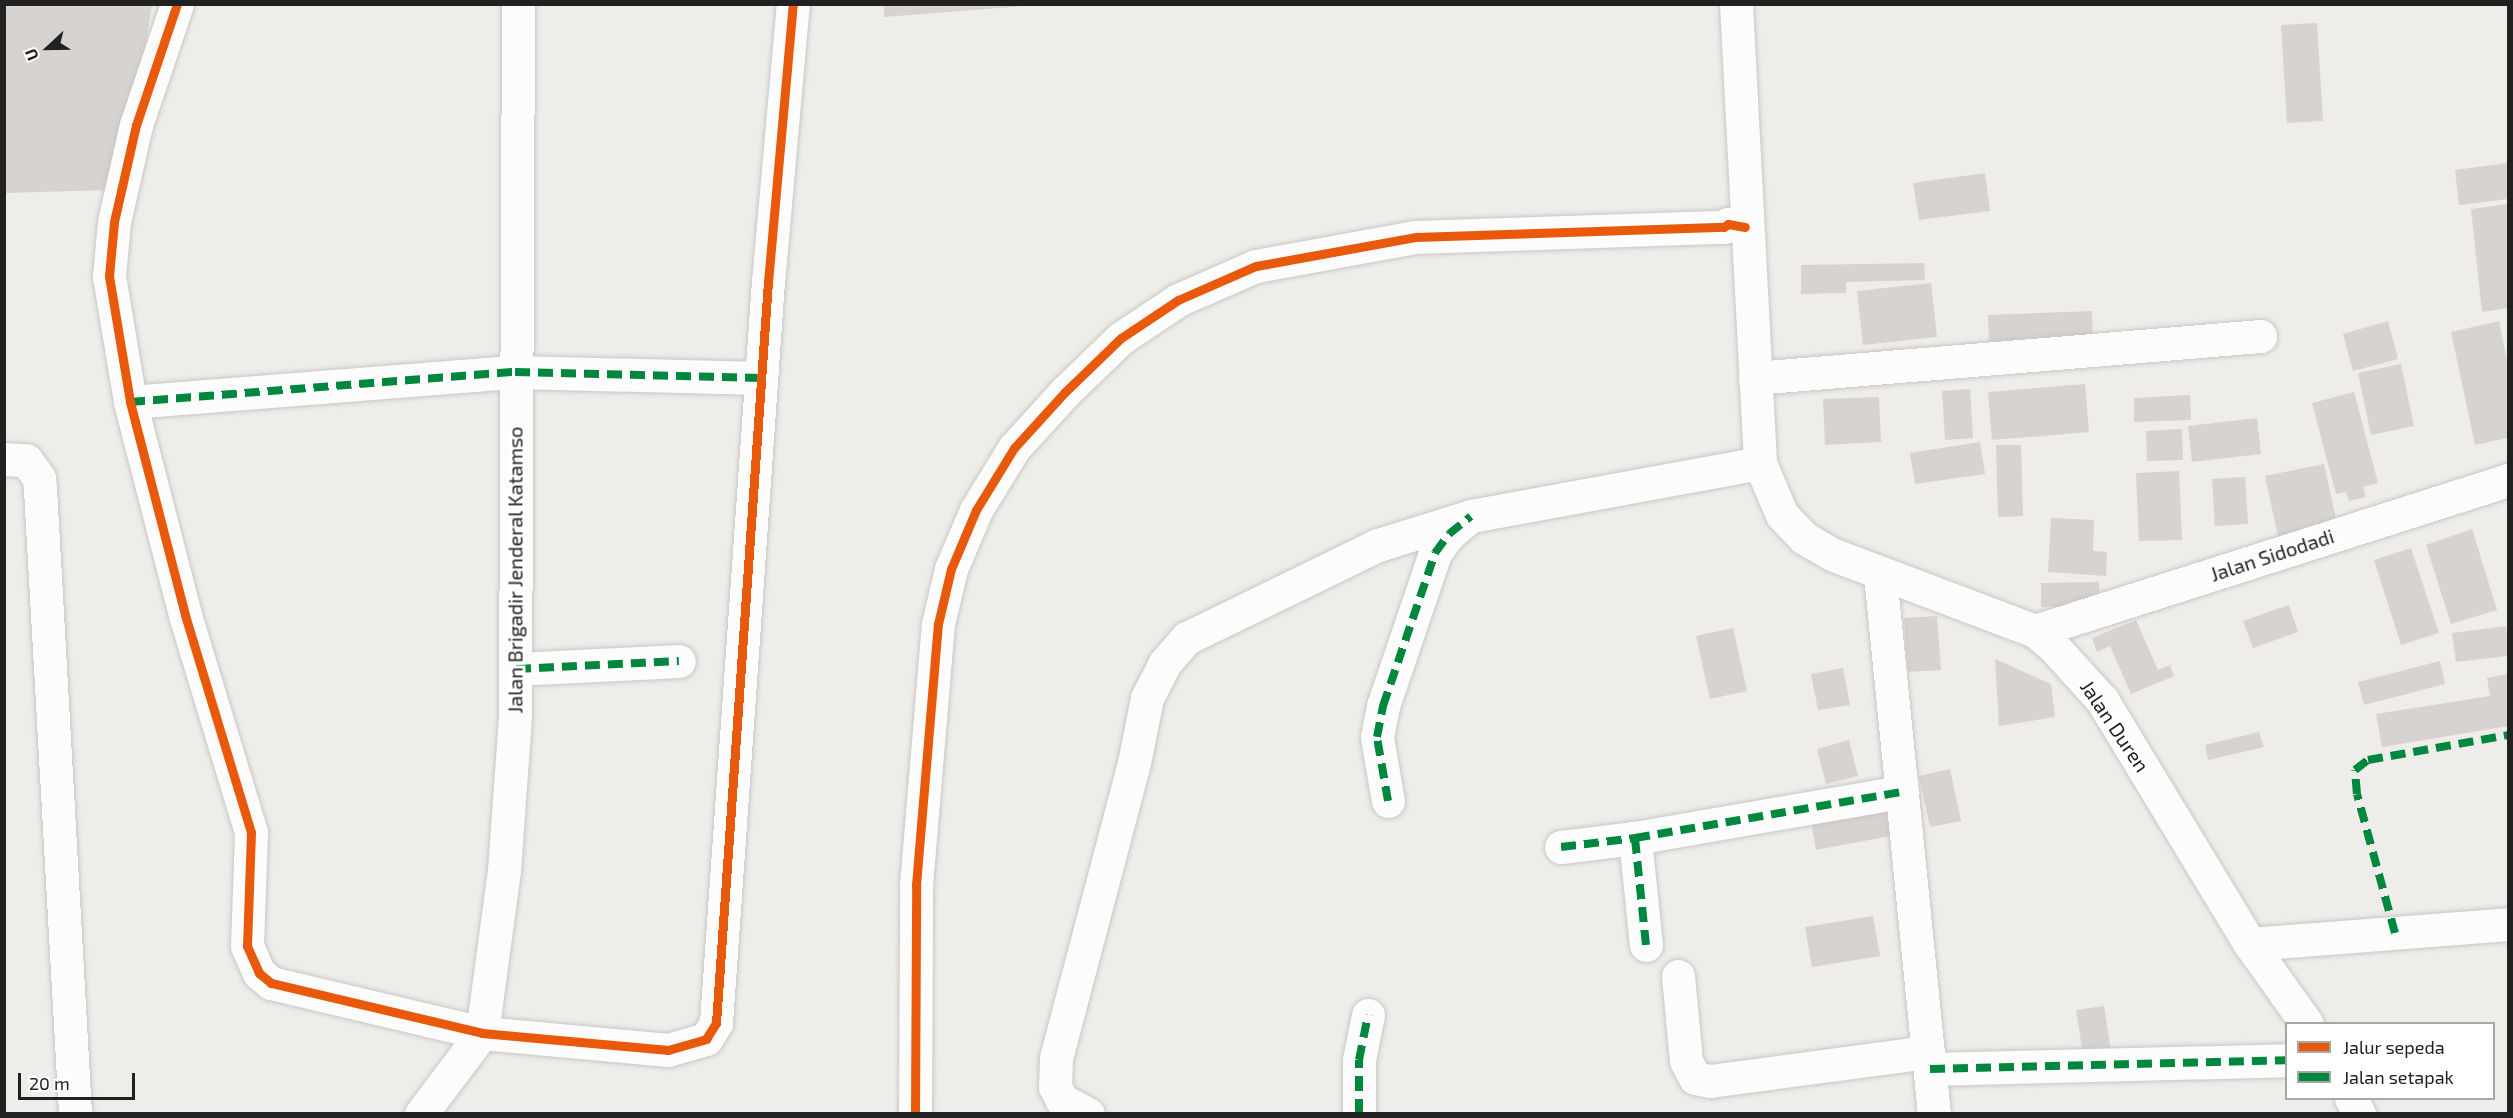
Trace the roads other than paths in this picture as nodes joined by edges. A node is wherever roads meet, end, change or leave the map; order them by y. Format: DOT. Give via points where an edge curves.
graph roads {
  1 [pos="177,4"];
  2 [pos="518,4"];
  3 [pos="793,4"];
  4 [pos="1736,4"];
  5 [pos="1737,227"];
  6 [pos="2260,336"];
  7 [pos="516,372"];
  8 [pos="761,378"];
  9 [pos="1755,378"];
  10 [pos="130,402"];
  11 [pos="4,459"];
  12 [pos="1760,463"];
  13 [pos="2508,480"];
  14 [pos="1471,516"];
  15 [pos="1880,575"];
  16 [pos="2035,631"];
  17 [pos="679,661"];
  18 [pos="516,669"];
  19 [pos="1902,792"];
  20 [pos="1388,801"];
  21 [pos="1635,838"];
  22 [pos="1561,847"];
  23 [pos="2508,924"];
  24 [pos="2250,944"];
  25 [pos="1646,945"];
  26 [pos="1678,976"];
  27 [pos="1368,1015"];
  28 [pos="2306,1022"];
  29 [pos="482,1034"];
  30 [pos="1929,1060"];
  31 [pos="2285,1060"];
  32 [pos="75,1113"];
  33 [pos="421,1113"];
  34 [pos="915,1113"];
  35 [pos="1088,1113"];
  36 [pos="1359,1113"];
  37 [pos="1934,1113"];
  1 -- 10 [label="street" via="136,125 114,222 109,276"];
  2 -- 7 [label="street, Jalan Brigadir Jenderal Katamso"];
  3 -- 8 [label="street"];
  4 -- 5 [label="street, Jalan Duren"];
  5 -- 9 [label="street, Jalan Duren"];
  5 -- 34 [label="street" via="1416,237 1256,266 1178,300 1121,338 1014,448 976,510 951,569 938,624 916,885"];
  6 -- 9 [label="street"];
  7 -- 8 [label="street"];
  7 -- 10 [label="street"];
  7 -- 18 [label="street, Jalan Brigadir Jenderal Katamso"];
  8 -- 29 [label="street" via="716,1023 706,1039 668,1050"];
  9 -- 12 [label="street, Jalan Duren"];
  10 -- 29 [label="street" via="185,615 251,831 248,946 259,973 272,983"];
  11 -- 32 [label="street" via="26,460 39,478"];
  12 -- 14 [label="street"];
  12 -- 15 [label="street, Jalan Duren" via="1782,515 1804,538"];
  13 -- 16 [label="street, Jalan Sidodadi"];
  14 -- 20 [label="street" via="1449,534 1435,553 1394,669 1377,737"];
  14 -- 35 [label="street" via="1378,545 1318,571 1187,638 1164,664 1147,698 1134,763 1056,1058 1055,1087 1062,1100"];
  15 -- 16 [label="street, Jalan Duren"];
  15 -- 19 [label="street"];
  16 -- 24 [label="street, Jalan Duren" via="2102,700"];
  17 -- 18 [label="street"];
  18 -- 29 [label="street, Jalan Brigadir Jenderal Katamso" via="504,870"];
  19 -- 21 [label="street"];
  19 -- 30 [label="street"];
  21 -- 22 [label="street"];
  21 -- 25 [label="street"];
  23 -- 24 [label="street"];
  24 -- 28 [label="street, Jalan Duren"];
  26 -- 30 [label="street" via="1686,1061 1695,1078 1710,1081"];
  27 -- 36 [label="street" via="1359,1060"];
  29 -- 33 [label="street"];
  30 -- 31 [label="street"];
  30 -- 37 [label="street"];
}
